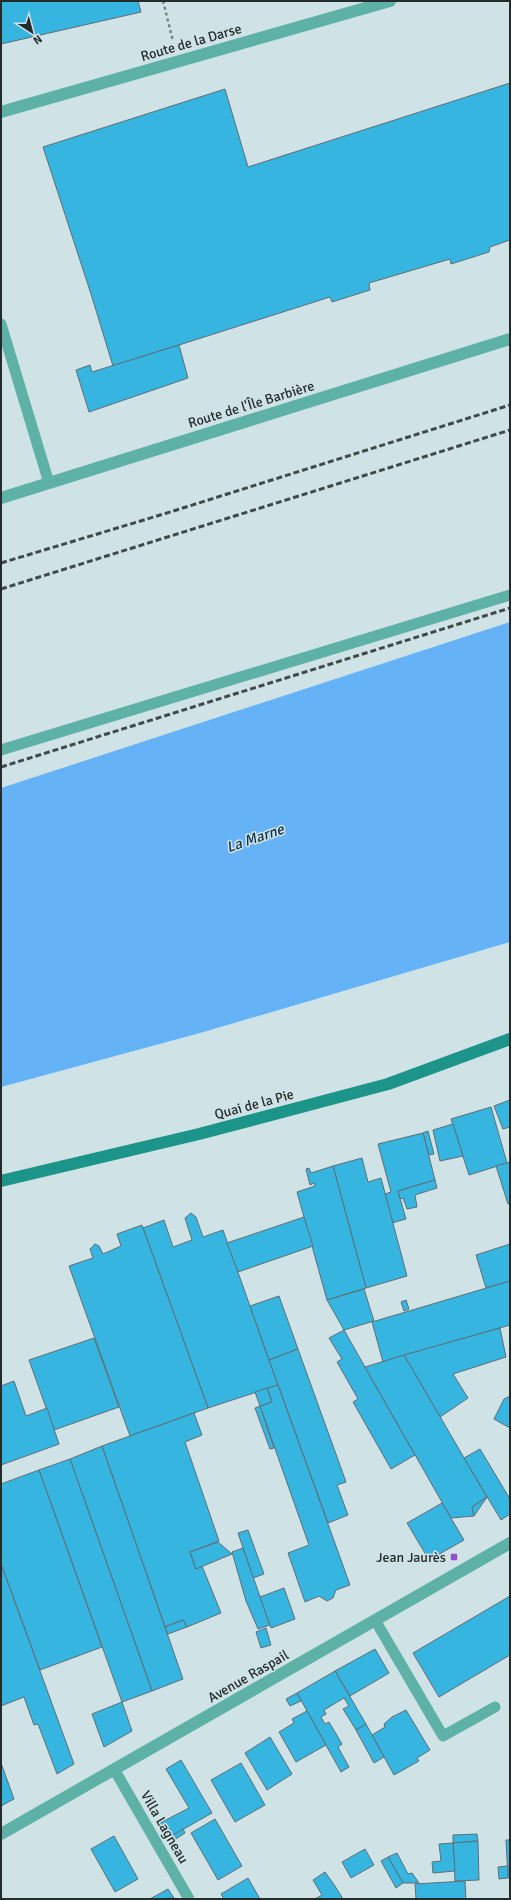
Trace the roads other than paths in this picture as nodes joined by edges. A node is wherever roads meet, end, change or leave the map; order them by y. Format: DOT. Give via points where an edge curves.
graph roads {
  1 [pos="390,1"];
  2 [pos="1,112"];
  3 [pos="1,324"];
  4 [pos="510,339"];
  5 [pos="48,483"];
  6 [pos="1,498"];
  7 [pos="510,595"];
  8 [pos="1,750"];
  9 [pos="510,1039"];
  10 [pos="1,1181"];
  11 [pos="510,1543"];
  12 [pos="375,1620"];
  13 [pos="495,1707"];
  14 [pos="114,1769"];
  15 [pos="1,1834"];
  16 [pos="189,1899"];
  1 -- 2 [label="street, Route de la Darse"];
  3 -- 5 [label="lane"];
  4 -- 5 [label="street, Route de l'Île Barbière"];
  5 -- 6 [label="street, Route de l'Île Barbière"];
  7 -- 8 [label="lane"];
  9 -- 10 [label="street, Quai de la Pie" via="388,1084 199,1134"];
  11 -- 12 [label="street, Avenue Raspail"];
  12 -- 13 [label="lane" via="443,1736"];
  12 -- 14 [label="street, Avenue Raspail"];
  14 -- 15 [label="street, Avenue Raspail"];
  14 -- 16 [label="lane, Villa Lagneau"];
}
